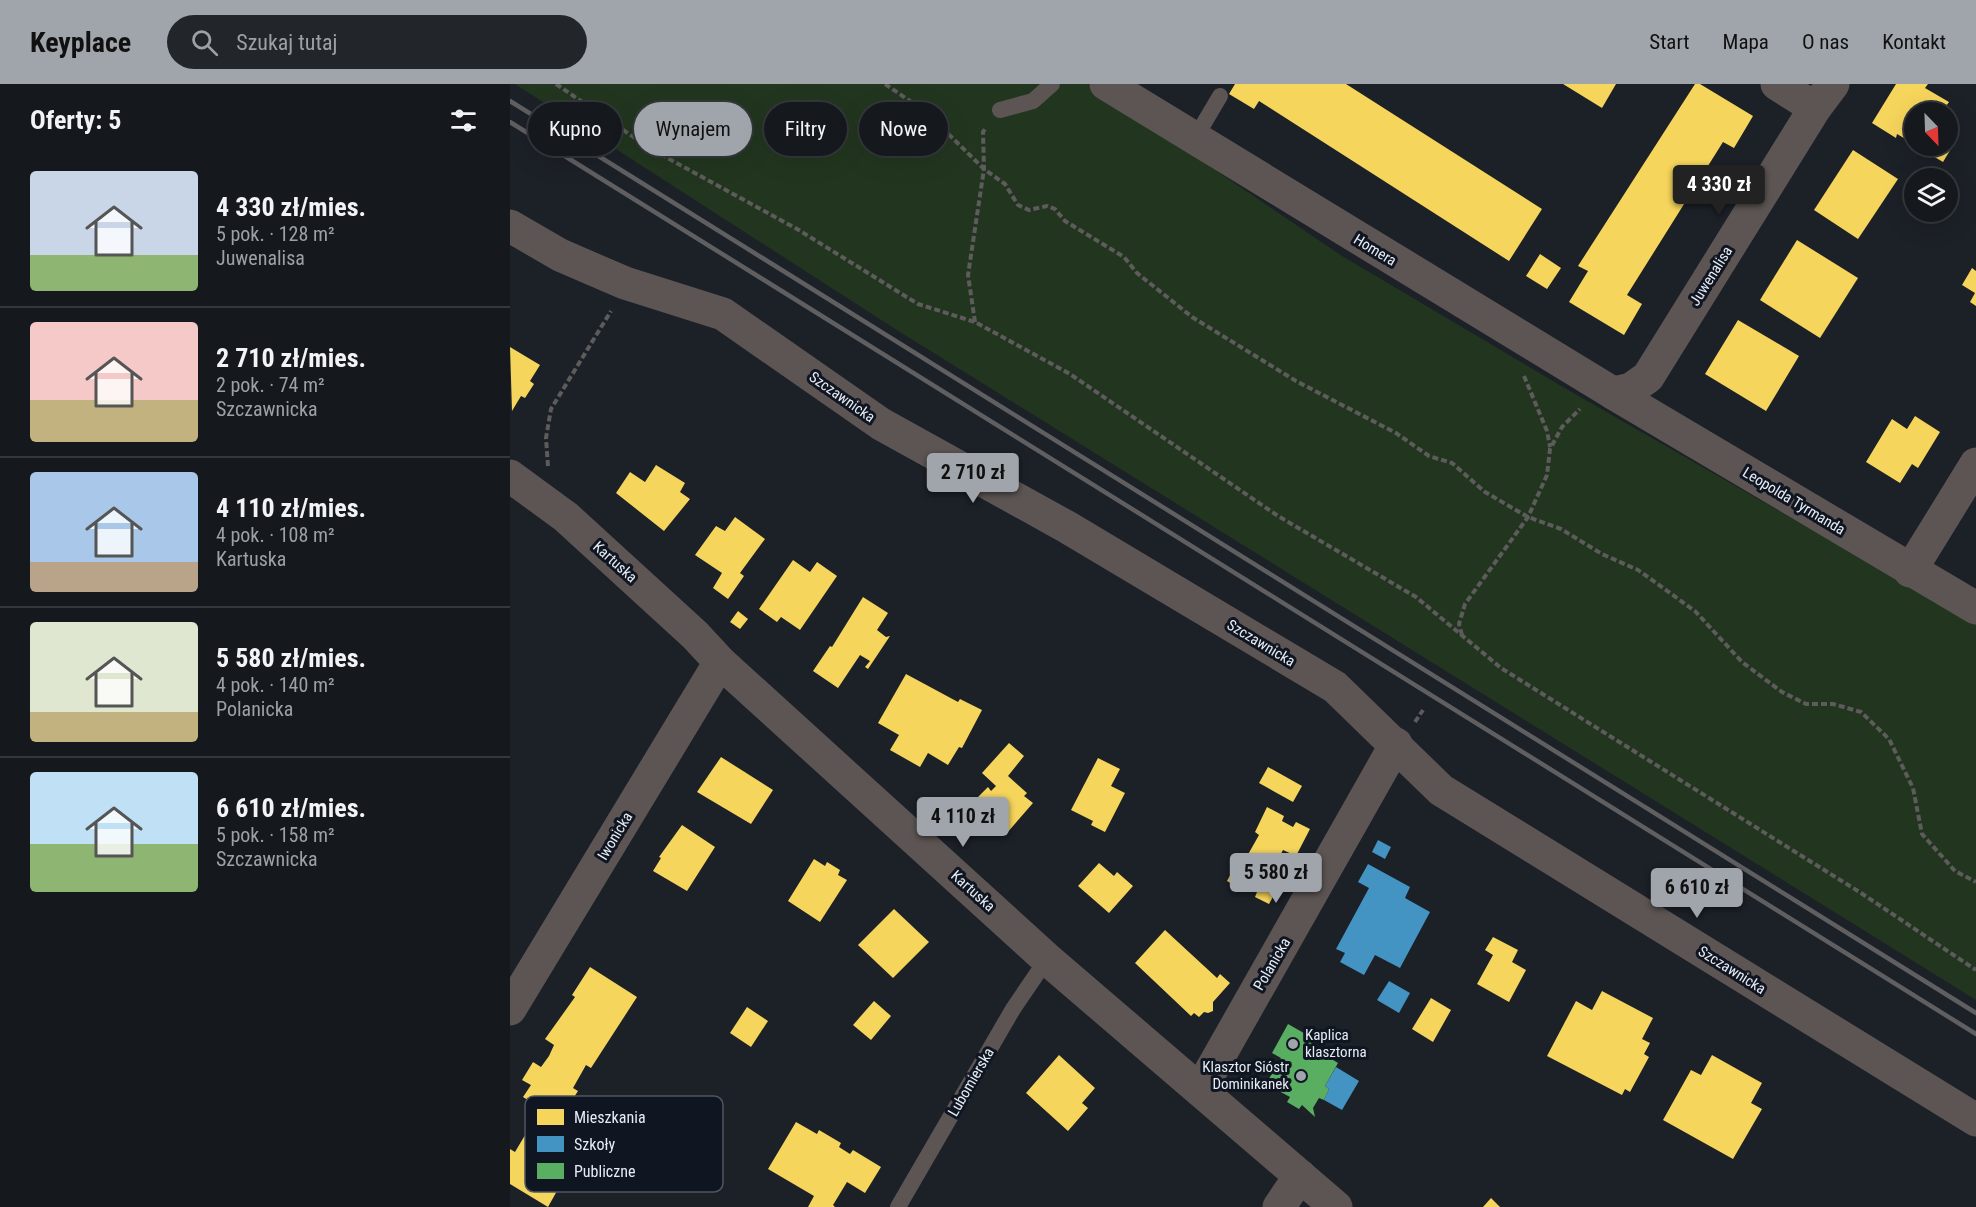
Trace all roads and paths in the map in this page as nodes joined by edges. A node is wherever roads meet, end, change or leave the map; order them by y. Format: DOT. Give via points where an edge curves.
graph roads {
  1 [pos="556,84"];
  2 [pos="885,84"];
  3 [pos="1052,84"];
  4 [pos="1106,84"];
  5 [pos="1777,84"];
  6 [pos="1220,96"];
  7 [pos="1824,96"];
  8 [pos="1000,110"];
  9 [pos="1194,140"];
  10 [pos="984,169"];
  11 [pos="510,226"];
  12 [pos="625,283"];
  13 [pos="975,322"];
  14 [pos="1526,342"];
  15 [pos="1606,389"];
  16 [pos="1550,449"];
  17 [pos="1976,464"];
  18 [pos="510,476"];
  19 [pos="558,511"];
  20 [pos="1528,517"];
  21 [pos="1910,571"];
  22 [pos="1976,608"];
  23 [pos="1462,637"];
  24 [pos="720,662"];
  25 [pos="1396,744"];
  26 [pos="1976,882"];
  27 [pos="1047,959"];
  28 [pos="1976,970"];
  29 [pos="510,1009"];
  30 [pos="1200,1089"];
  31 [pos="1976,1120"];
  32 [pos="1300,1176"];
  33 [pos="898,1207"];
  34 [pos="1279,1207"];
  35 [pos="1336,1207"];
  1 -- 13 [label="path" via="651,149 797,229 918,304"];
  2 -- 10 [label="path" via="926,112"];
  3 -- 8 [label="lane" via="1033,101"];
  4 -- 9 [label="street, Homera"];
  5 -- 7 [label="street"];
  6 -- 9 [label="lane"];
  7 -- 15 [label="street, Juwenalisa" via="1648,378 1631,389"];
  8 -- 10 [label="path" via="983,132"];
  9 -- 14 [label="street, Homera"];
  10 -- 13 [label="path" via="968,275"];
  10 -- 20 [label="path" via="1005,184 1018,205 1029,210 1047,206 1055,209 1065,221 1124,257 1137,273 1192,317 1296,381 1396,433 1429,456 1452,463 1485,492"];
  11 -- 12 [label="street, Szczawnicka" via="560,255"];
  12 -- 19 [label="path" via="608,318 551,409 546,438"];
  12 -- 25 [label="street, Szczawnicka" via="723,314 881,424 1067,527 1335,687"];
  13 -- 23 [label="path" via="1070,374 1278,516 1416,597"];
  14 -- 15 [label="street, Homera"];
  14 -- 16 [label="path" via="1518,362"];
  15 -- 16 [label="path" via="1562,427"];
  15 -- 21 [label="street, Leopolda Tyrmanda"];
  16 -- 20 [label="path" via="1547,476"];
  17 -- 21 [label="street"];
  18 -- 19 [label="street, Kartuska"];
  19 -- 24 [label="street, Kartuska"];
  20 -- 23 [label="path" via="1465,604 1459,624"];
  20 -- 26 [label="path" via="1561,529 1638,570 1695,610 1742,662 1782,692 1806,704 1833,704 1861,712 1888,739 1913,788 1922,834 1955,871"];
  21 -- 22 [label="street, Leopolda Tyrmanda"];
  23 -- 28 [label="path" via="1500,668 1861,893"];
  24 -- 27 [label="street, Kartuska"];
  24 -- 29 [label="street, Iwonicka"];
  25 -- 30 [label="street, Polanicka"];
  25 -- 31 [label="street, Szczawnicka" via="1441,790"];
  27 -- 30 [label="street, Kartuska"];
  27 -- 33 [label="lane, Lubomierska" via="1013,1009"];
  30 -- 32 [label="street, Kartuska"];
  32 -- 34 [label="street"];
  32 -- 35 [label="street, Kartuska"];
}
